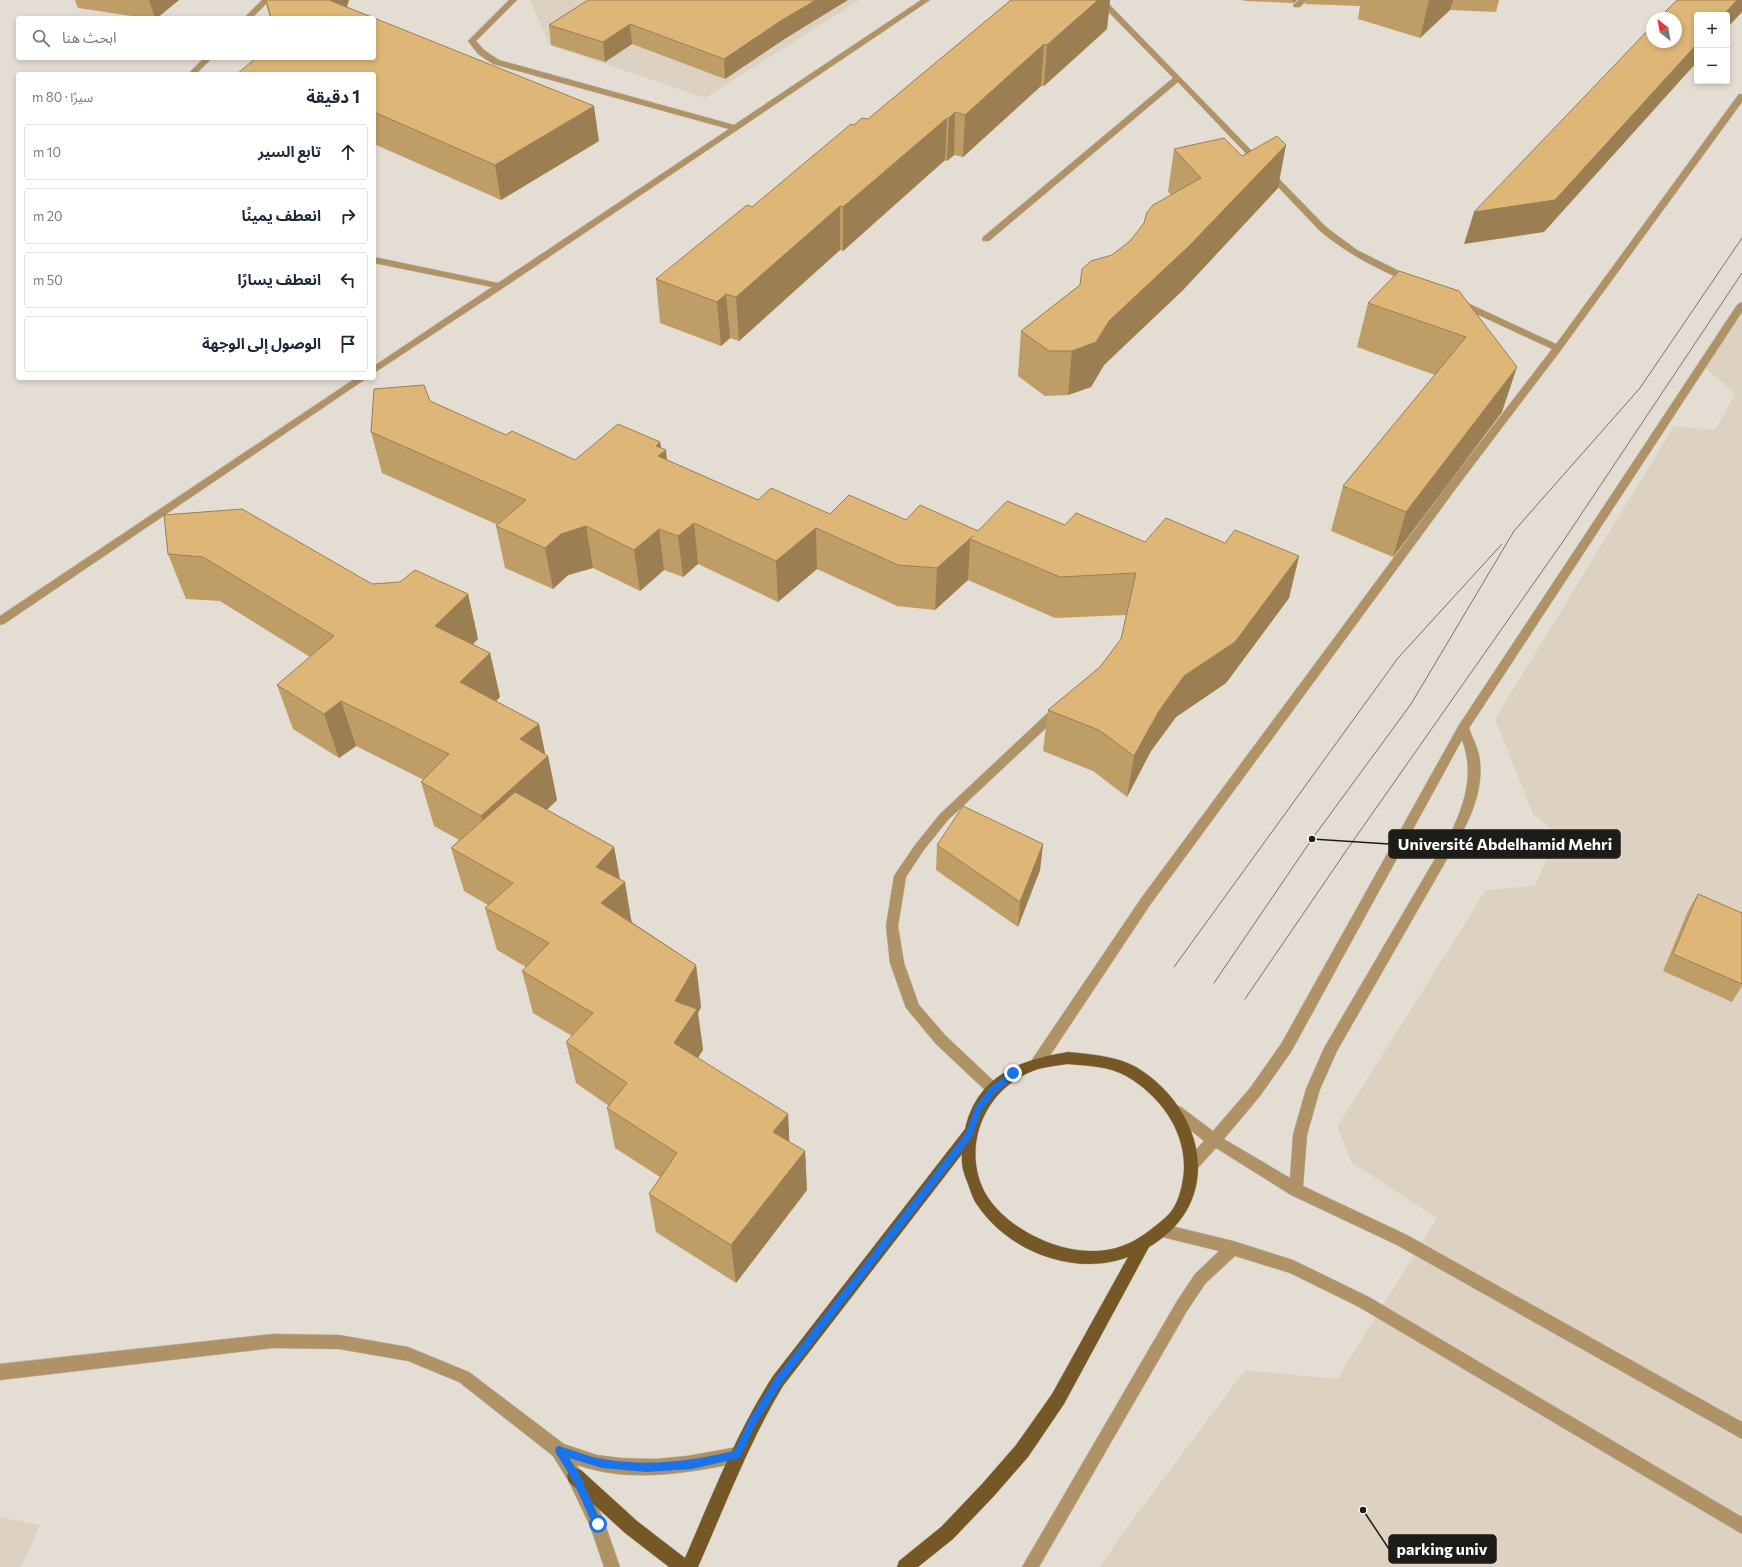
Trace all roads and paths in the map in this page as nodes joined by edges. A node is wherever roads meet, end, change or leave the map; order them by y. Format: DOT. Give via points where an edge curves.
graph roads {
  1 [pos="266,0"];
  2 [pos="513,0"];
  3 [pos="926,0"];
  4 [pos="1101,0"];
  5 [pos="250,16"];
  6 [pos="206,60"];
  7 [pos="194,72"];
  8 [pos="1178,78"];
  9 [pos="1742,96"];
  10 [pos="735,128"];
  11 [pos="986,239"];
  12 [pos="376,260"];
  13 [pos="1419,284"];
  14 [pos="500,286"];
  15 [pos="1446,297"];
  16 [pos="1742,305"];
  17 [pos="1558,348"];
  18 [pos="376,369"];
  19 [pos="359,380"];
  20 [pos="0,620"];
  21 [pos="1066,702"];
  22 [pos="1463,728"];
  23 [pos="1038,1062"];
  24 [pos="993,1089"];
  25 [pos="1176,1111"];
  26 [pos="969,1134"];
  27 [pos="1214,1140"];
  28 [pos="1193,1164"];
  29 [pos="1296,1190"];
  30 [pos="1163,1231"];
  31 [pos="1144,1243"];
  32 [pos="1233,1248"];
  33 [pos="0,1372"];
  34 [pos="1742,1430"];
  35 [pos="559,1450"];
  36 [pos="737,1455"];
  37 [pos="576,1476"];
  38 [pos="1742,1526"];
  39 [pos="612,1567"];
  40 [pos="683,1567"];
  41 [pos="690,1567"];
  42 [pos="905,1567"];
  43 [pos="1030,1567"];
  1 -- 5 [label="street"];
  2 -- 10 [label="street" via="472,41 481,52 496,62"];
  3 -- 10 [label="street"];
  4 -- 8 [label="street"];
  6 -- 7 [label="street"];
  8 -- 11 [label="street"];
  8 -- 13 [label="street" via="1337,242 1366,260"];
  9 -- 17 [label="street"];
  10 -- 14 [label="street"];
  12 -- 14 [label="street"];
  14 -- 18 [label="street"];
  15 -- 17 [label="street"];
  16 -- 22 [label="street"];
  17 -- 23 [label="street" via="1456,481 1146,901"];
  19 -- 20 [label="street"];
  21 -- 24 [label="street" via="944,817 900,876 892,926 897,963 913,1008 941,1040"];
  22 -- 27 [label="street" via="1286,1048 1255,1092"];
  22 -- 29 [label="street" via="1473,754 1475,780 1470,806 1331,1048 1313,1089 1300,1135"];
  23 -- 24 [label="main road" via="1013,1073"];
  23 -- 25 [label="main road" via="1068,1058 1092,1060 1130,1071 1156,1088"];
  24 -- 26 [label="main road" via="978,1110"];
  25 -- 27 [label="street"];
  25 -- 28 [label="main road" via="1188,1136"];
  26 -- 31 [label="main road" via="969,1166 980,1198 1004,1226 1036,1247 1072,1257 1110,1256"];
  26 -- 36 [label="main road" via="778,1381 753,1421"];
  27 -- 28 [label="street"];
  27 -- 29 [label="street"];
  28 -- 30 [label="main road" via="1190,1188 1179,1211"];
  29 -- 34 [label="street" via="1402,1240"];
  30 -- 31 [label="main road"];
  30 -- 32 [label="street"];
  31 -- 42 [label="main road" via="1058,1399 1022,1451 947,1533"];
  32 -- 38 [label="street" via="1293,1267 1364,1302"];
  32 -- 43 [label="street" via="1200,1279 1182,1306"];
  33 -- 35 [label="street" via="273,1341 339,1342 408,1354 464,1377"];
  35 -- 36 [label="street" via="602,1464 647,1468 692,1465"];
  35 -- 37 [label="street"];
  36 -- 41 [label="main road"];
  37 -- 39 [label="street" via="598,1524"];
  37 -- 40 [label="main road" via="631,1527"];
}
